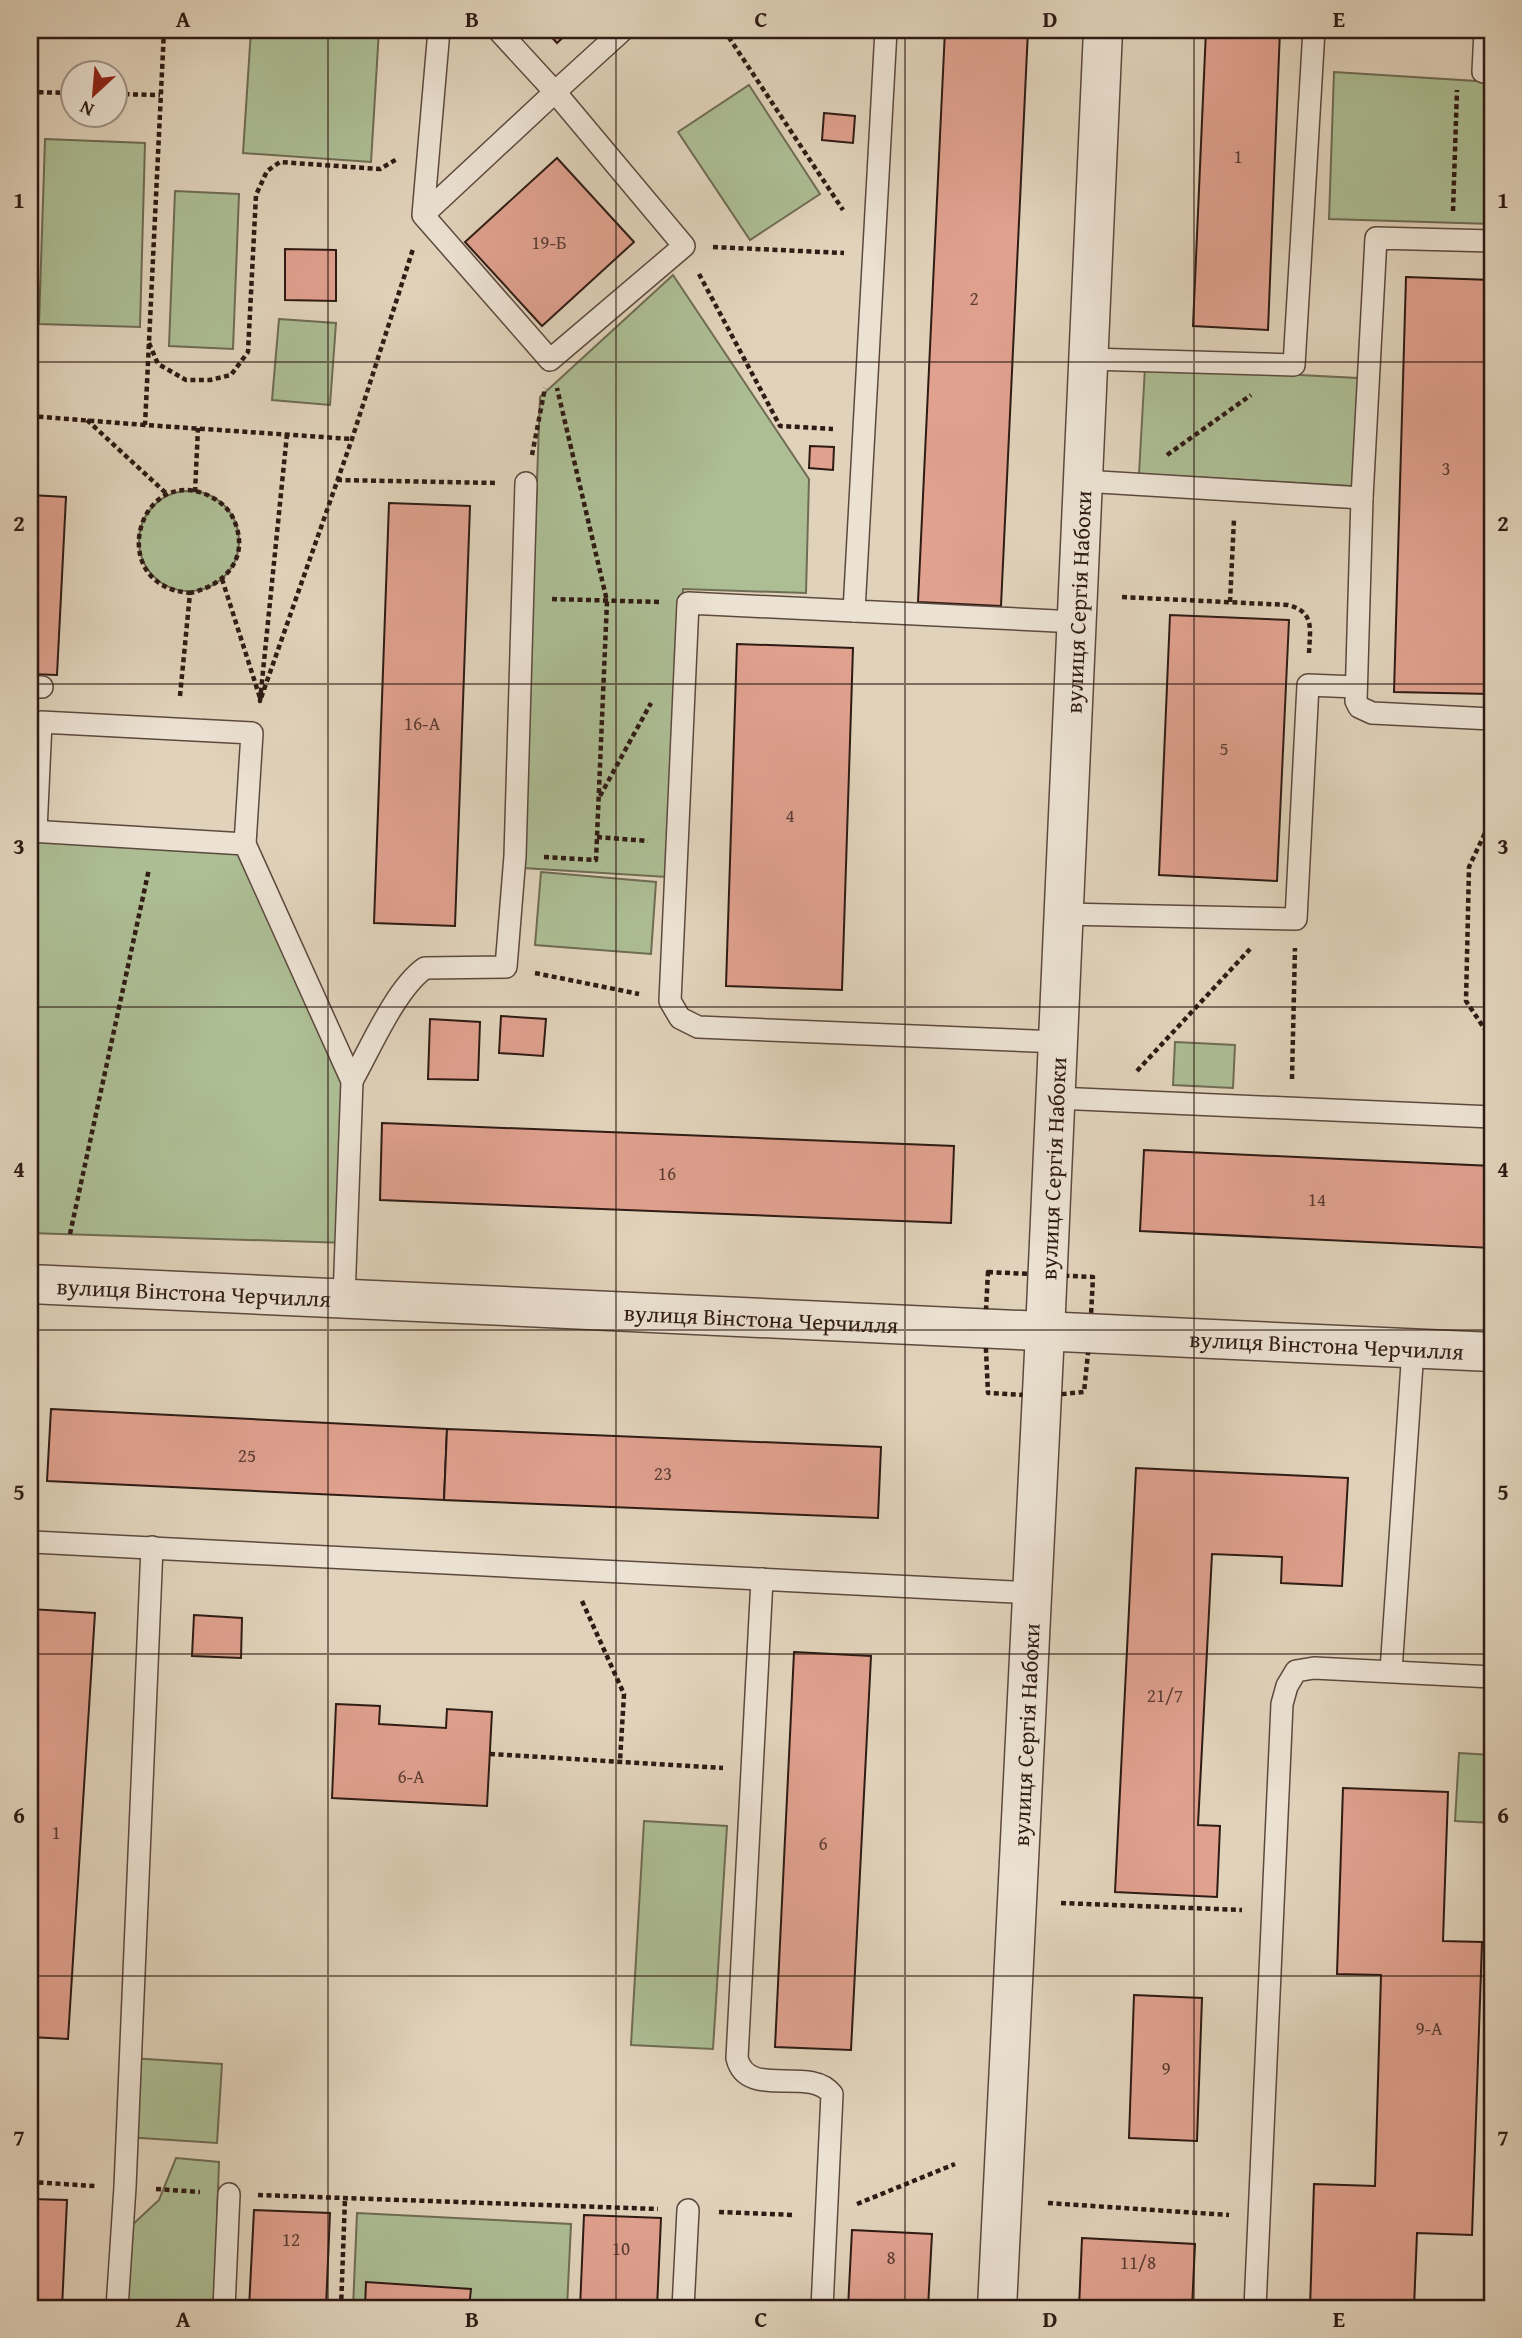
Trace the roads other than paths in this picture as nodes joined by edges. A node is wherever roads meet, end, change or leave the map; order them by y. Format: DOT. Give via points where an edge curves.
graph roads {
  1 [pos="439,30"];
  2 [pos="498,30"];
  3 [pos="623,30"];
  4 [pos="886,30"];
  5 [pos="1103,30"];
  6 [pos="1314,30"];
  7 [pos="1485,30"];
  8 [pos="1483,72"];
  9 [pos="555,92"];
  10 [pos="424,215"];
  11 [pos="1492,241"];
  12 [pos="1089,359"];
  13 [pos="1083,481"];
  14 [pos="526,483"];
  15 [pos="1362,498"];
  16 [pos="854,611"];
  17 [pos="1077,622"];
  18 [pos="1356,687"];
  19 [pos="1492,719"];
  20 [pos="33,831"];
  21 [pos="245,844"];
  22 [pos="1064,914"];
  23 [pos="1058,1042"];
  24 [pos="352,1081"];
  25 [pos="1056,1098"];
  26 [pos="1492,1117"];
  27 [pos="30,1284"];
  28 [pos="344,1298"];
  29 [pos="1045,1332"];
  30 [pos="1413,1349"];
  31 [pos="1492,1352"];
  32 [pos="33,1542"];
  33 [pos="152,1547"];
  34 [pos="762,1579"];
  35 [pos="1032,1593"];
  36 [pos="1391,1671"];
  37 [pos="1492,1677"];
  38 [pos="229,2194"];
  39 [pos="688,2210"];
  40 [pos="117,2308"];
  41 [pos="224,2308"];
  42 [pos="683,2308"];
  43 [pos="822,2308"];
  44 [pos="997,2308"];
  45 [pos="1255,2308"];
  1 -- 10 [label="lane"];
  2 -- 9 [label="lane"];
  3 -- 9 [label="lane"];
  4 -- 16 [label="lane"];
  5 -- 12 [label="street, вулиця Сергія Набоки"];
  6 -- 12 [label="lane" via="1294,365"];
  7 -- 8 [label="lane"];
  9 -- 10 [label="lane"];
  9 -- 10 [label="lane" via="684,246 550,360"];
  11 -- 15 [label="lane" via="1376,238"];
  12 -- 13 [label="street, вулиця Сергія Набоки"];
  13 -- 15 [label="lane"];
  13 -- 17 [label="street, вулиця Сергія Набоки"];
  14 -- 24 [label="lane" via="515,856 506,967 425,968 414,975"];
  15 -- 18 [label="lane"];
  16 -- 17 [label="lane"];
  16 -- 23 [label="lane" via="688,603 670,1000 680,1018 698,1027"];
  17 -- 22 [label="street, вулиця Сергія Набоки"];
  18 -- 19 [label="lane" via="1359,707 1372,713"];
  18 -- 22 [label="lane" via="1308,685 1287,918"];
  20 -- 21 [label="lane"];
  20 -- 21 [label="lane" via="40,722 252,733"];
  21 -- 24 [label="lane"];
  22 -- 23 [label="street, вулиця Сергія Набоки"];
  23 -- 25 [label="street, вулиця Сергія Набоки"];
  24 -- 28 [label="lane"];
  25 -- 26 [label="lane"];
  25 -- 29 [label="street, вулиця Сергія Набоки"];
  27 -- 28 [label="street, вулиця Вінстона Черчилля"];
  28 -- 29 [label="street, вулиця Вінстона Черчилля"];
  29 -- 30 [label="street, вулиця Вінстона Черчилля"];
  29 -- 35 [label="street, вулиця Сергія Набоки"];
  30 -- 31 [label="street, вулиця Вінстона Черчилля"];
  30 -- 36 [label="lane"];
  32 -- 33 [label="lane"];
  33 -- 34 [label="lane"];
  33 -- 40 [label="lane"];
  34 -- 35 [label="lane"];
  34 -- 43 [label="lane" via="737,2058 747,2076 813,2083 832,2094"];
  35 -- 44 [label="street, вулиця Сергія Набоки"];
  36 -- 37 [label="lane"];
  36 -- 45 [label="lane" via="1296,1671 1282,1704"];
  38 -- 41 [label="lane"];
  39 -- 42 [label="lane"];
}
